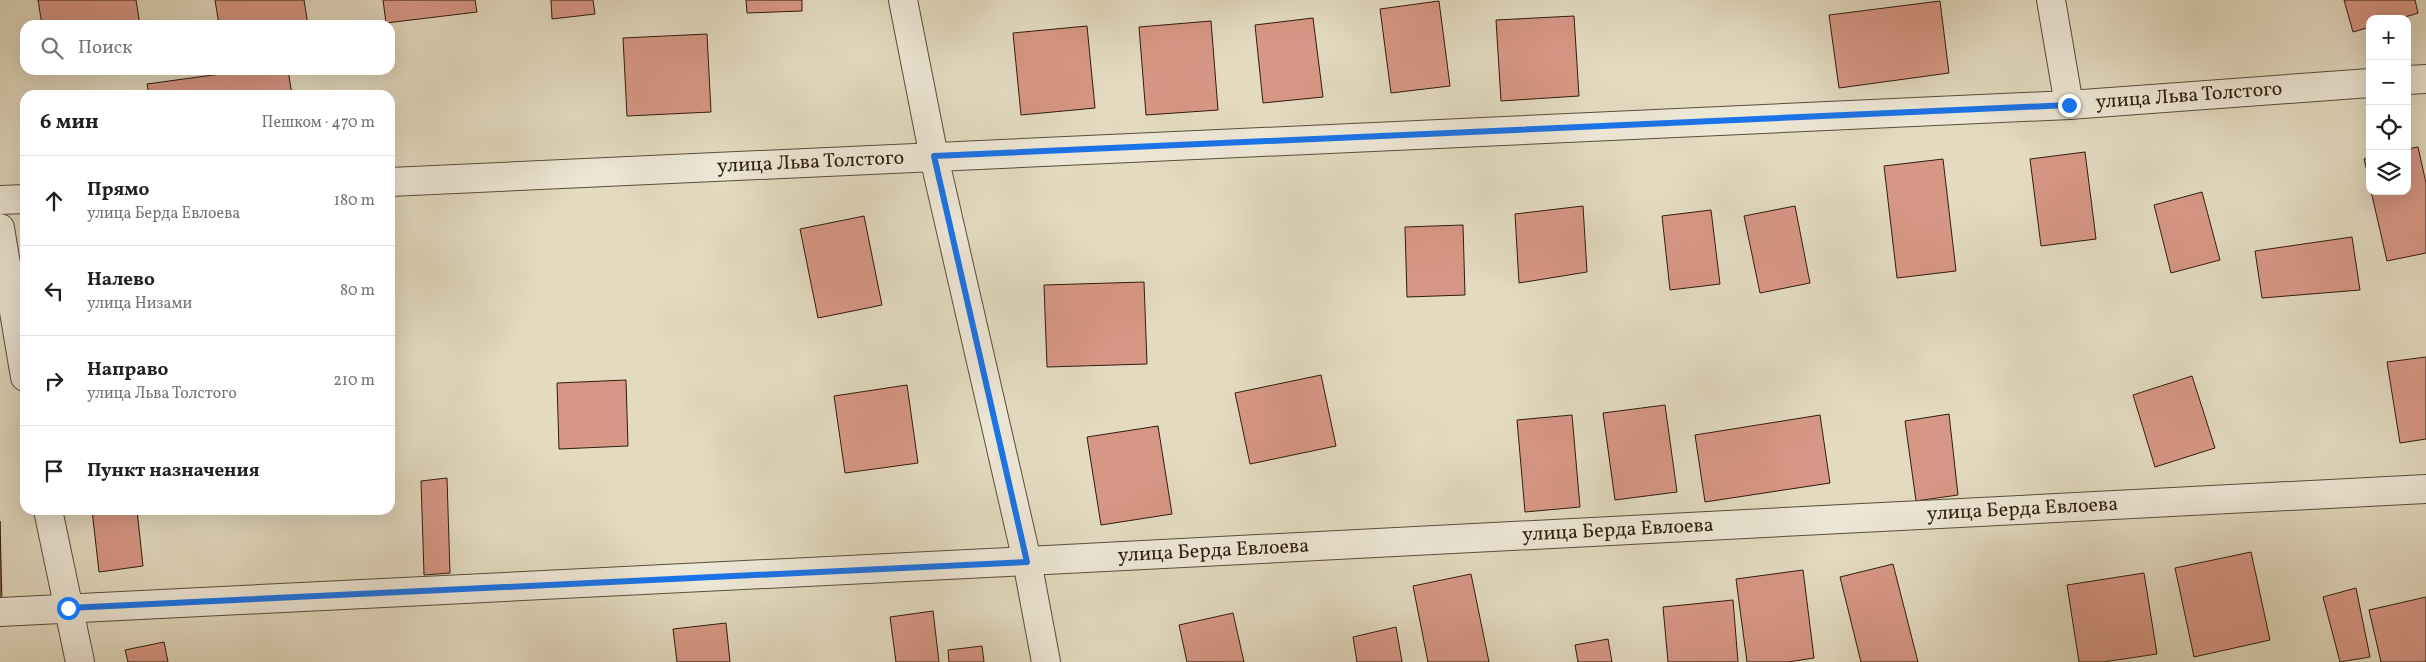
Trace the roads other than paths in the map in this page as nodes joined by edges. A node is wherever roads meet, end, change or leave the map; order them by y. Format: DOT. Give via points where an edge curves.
graph roads {
  1 [pos="903,0"];
  2 [pos="2051,0"];
  3 [pos="2426,79"];
  4 [pos="2411,80"];
  5 [pos="2366,83"];
  6 [pos="2069,105"];
  7 [pos="934,156"];
  8 [pos="395,182"];
  9 [pos="20,199"];
  10 [pos="0,200"];
  11 [pos="0,228"];
  12 [pos="20,347"];
  13 [pos="2426,489"];
  14 [pos="49,515"];
  15 [pos="1027,562"];
  16 [pos="68,608"];
  17 [pos="0,612"];
  18 [pos="80,662"];
  19 [pos="1046,662"];
  1 -- 7 [label="street"];
  2 -- 6 [label="street"];
  3 -- 4 [label="street"];
  5 -- 6 [label="street, улица Льва Толстого"];
  6 -- 7 [label="street, улица Льва Толстого"];
  7 -- 8 [label="street, улица Льва Толстого"];
  7 -- 15 [label="street"];
  9 -- 10 [label="street"];
  11 -- 12 [label="street"];
  13 -- 15 [label="street, улица Берда Евлоева"];
  14 -- 16 [label="street"];
  15 -- 16 [label="street, улица Берда Евлоева"];
  15 -- 19 [label="street"];
  16 -- 17 [label="street, улица Берда Евлоева"];
  16 -- 18 [label="street"];
}
